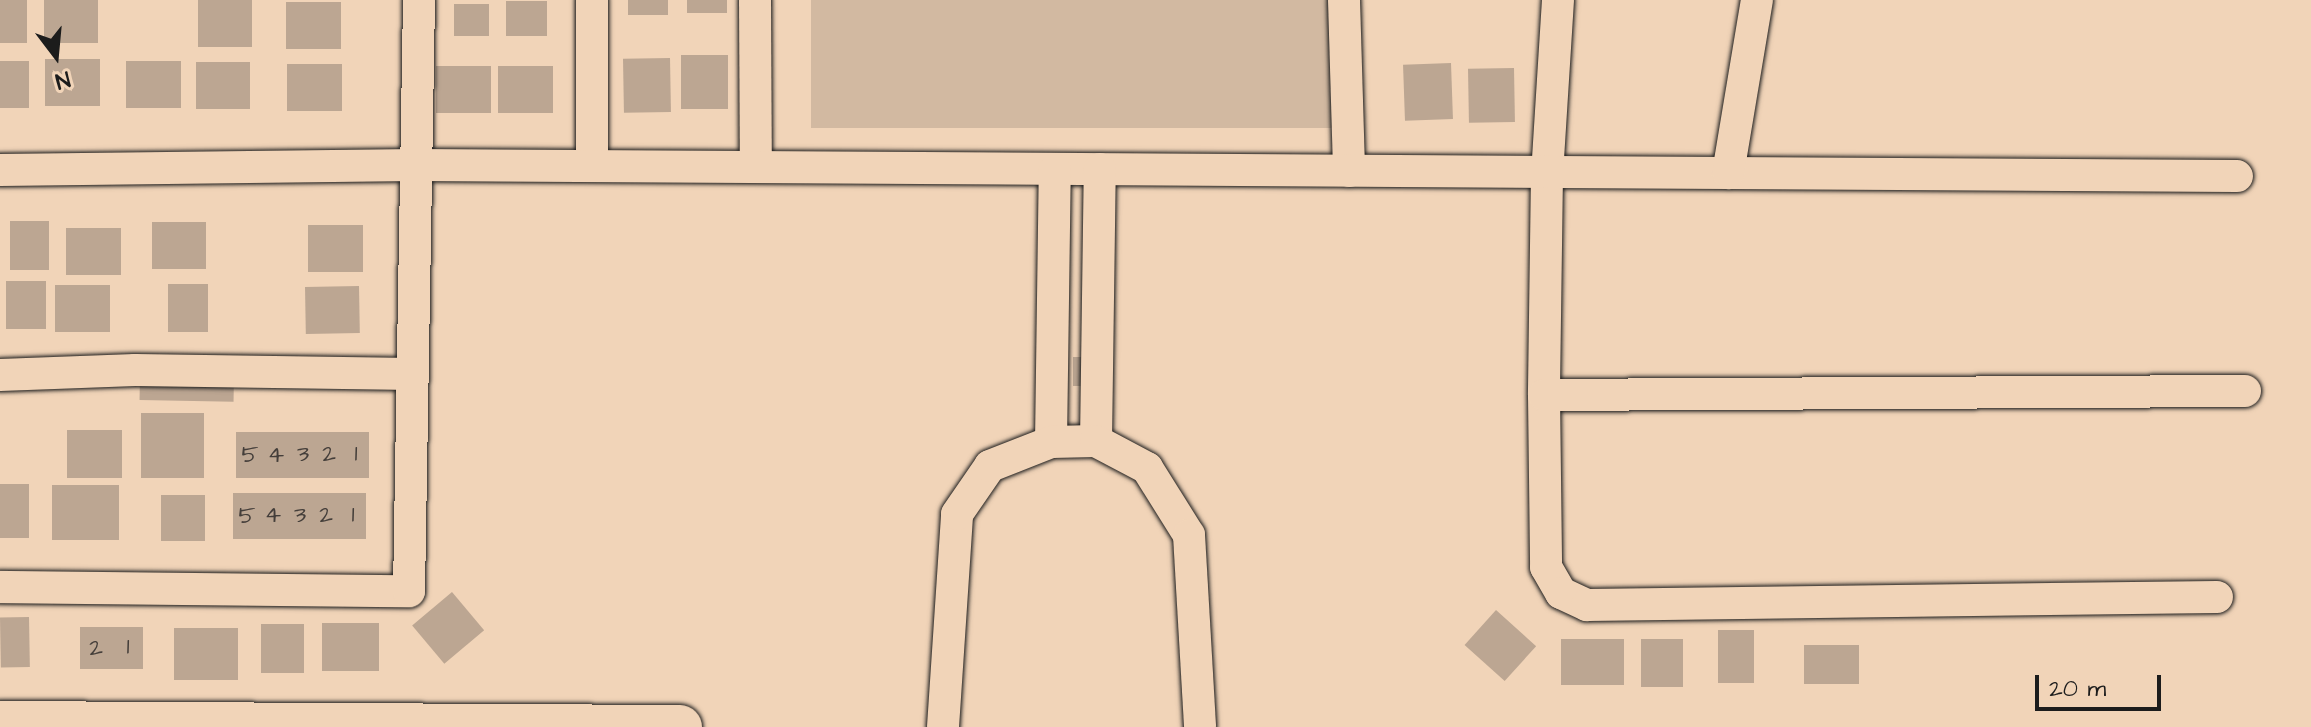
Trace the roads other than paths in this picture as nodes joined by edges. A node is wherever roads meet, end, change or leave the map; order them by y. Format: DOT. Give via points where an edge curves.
graph roads {
  1 [pos="419,0"];
  2 [pos="592,0"];
  3 [pos="755,0"];
  4 [pos="1344,0"];
  5 [pos="1558,0"];
  6 [pos="1757,0"];
  7 [pos="416,165"];
  8 [pos="592,165"];
  9 [pos="756,167"];
  10 [pos="1100,169"];
  11 [pos="0,170"];
  12 [pos="1055,170"];
  13 [pos="1349,171"];
  14 [pos="1728,173"];
  15 [pos="1547,174"];
  16 [pos="2237,176"];
  17 [pos="413,374"];
  18 [pos="0,375"];
  19 [pos="2245,391"];
  20 [pos="1544,395"];
  21 [pos="1096,441"];
  22 [pos="1051,442"];
  23 [pos="0,587"];
  24 [pos="2217,597"];
  25 [pos="0,723"];
  26 [pos="680,727"];
  27 [pos="943,727"];
  28 [pos="1200,727"];
  1 -- 7 [label="street"];
  2 -- 8 [label="street"];
  3 -- 9 [label="street"];
  4 -- 13 [label="street"];
  5 -- 15 [label="street"];
  6 -- 14 [label="street"];
  7 -- 8 [label="street"];
  7 -- 11 [label="street"];
  7 -- 17 [label="street"];
  8 -- 9 [label="street"];
  9 -- 12 [label="street"];
  10 -- 12 [label="street"];
  10 -- 13 [label="street"];
  10 -- 21 [label="street"];
  12 -- 22 [label="street"];
  13 -- 15 [label="street"];
  14 -- 15 [label="street"];
  14 -- 16 [label="street"];
  15 -- 20 [label="street"];
  17 -- 18 [label="street" via="135,370"];
  17 -- 23 [label="street" via="409,591"];
  19 -- 20 [label="street"];
  20 -- 24 [label="street" via="1546,567 1561,593 1587,605"];
  21 -- 22 [label="street"];
  21 -- 28 [label="street" via="1147,468 1189,535"];
  22 -- 27 [label="street" via="990,466 957,514"];
  25 -- 26 [label="main road"];
}
